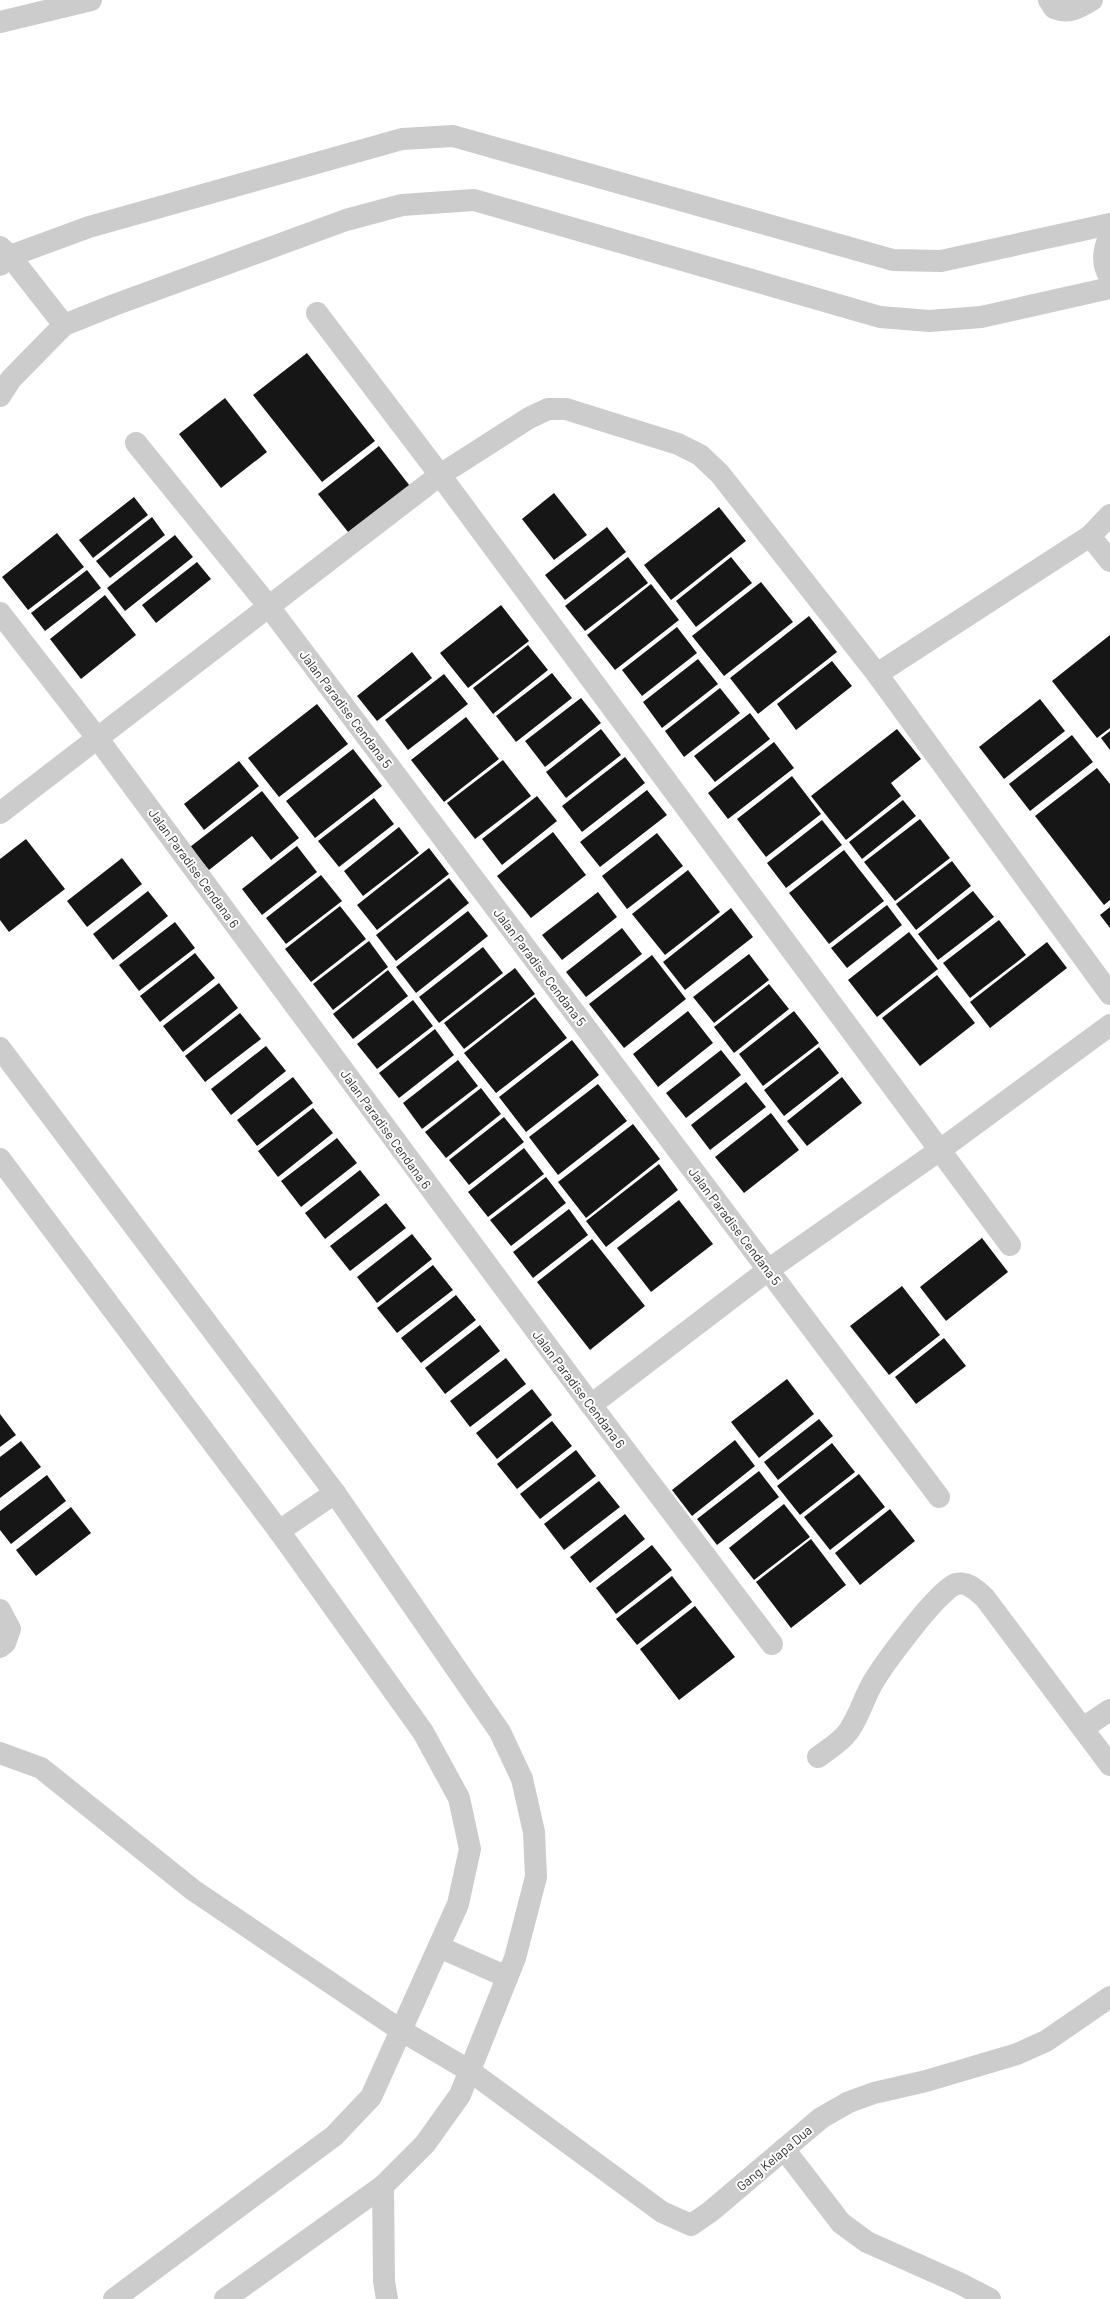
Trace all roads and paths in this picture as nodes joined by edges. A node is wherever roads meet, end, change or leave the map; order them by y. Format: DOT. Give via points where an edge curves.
graph roads {
  1 [pos="91,0"];
  2 [pos="1049,0"];
  3 [pos="1092,0"];
  4 [pos="0,22"];
  5 [pos="1110,224"];
  6 [pos="1110,235"];
  7 [pos="3,256"];
  8 [pos="1110,277"];
  9 [pos="1110,288"];
  10 [pos="317,313"];
  11 [pos="64,325"];
  12 [pos="0,396"];
  13 [pos="136,443"];
  14 [pos="440,475"];
  15 [pos="1110,515"];
  16 [pos="1090,536"];
  17 [pos="1110,561"];
  18 [pos="270,608"];
  19 [pos="0,613"];
  20 [pos="877,674"];
  21 [pos="98,739"];
  22 [pos="0,813"];
  23 [pos="1110,994"];
  24 [pos="1110,1025"];
  25 [pos="0,1048"];
  26 [pos="940,1150"];
  27 [pos="0,1159"];
  28 [pos="1010,1245"];
  29 [pos="768,1270"];
  30 [pos="591,1405"];
  31 [pos="336,1493"];
  32 [pos="939,1496"];
  33 [pos="279,1531"];
  34 [pos="0,1610"];
  35 [pos="772,1644"];
  36 [pos="0,1647"];
  37 [pos="1110,1710"];
  38 [pos="1084,1728"];
  39 [pos="0,1753"];
  40 [pos="818,1757"];
  41 [pos="1110,1765"];
  42 [pos="439,1947"];
  43 [pos="507,1977"];
  44 [pos="1110,1997"];
  45 [pos="402,2031"];
  46 [pos="470,2071"];
  47 [pos="784,2149"];
  48 [pos="383,2186"];
  49 [pos="114,2299"];
  50 [pos="225,2299"];
  51 [pos="387,2299"];
  52 [pos="990,2299"];
  1 -- 4 [label="street"];
  2 -- 3 [label="street" via="1054,8 1068,11"];
  5 -- 7 [label="street" via="941,261 893,260 453,136 402,139 89,227"];
  6 -- 8 [label="street" via="1105,246 1104,260"];
  7 -- 11 [label="street"];
  9 -- 11 [label="street" via="981,317 929,321 880,317 474,200 402,205 346,220"];
  10 -- 14 [label="street"];
  11 -- 12 [label="street" via="11,379"];
  13 -- 18 [label="street, Jalan Paradise Cendana 5"];
  14 -- 18 [label="street"];
  14 -- 20 [label="street" via="529,418 548,409 566,409 678,444 700,455 720,474"];
  14 -- 26 [label="street"];
  15 -- 16 [label="street"];
  16 -- 17 [label="street"];
  16 -- 20 [label="street"];
  18 -- 21 [label="street"];
  18 -- 29 [label="street, Jalan Paradise Cendana 5"];
  19 -- 21 [label="street, Jalan Paradise Cendana 6"];
  20 -- 23 [label="street"];
  21 -- 22 [label="street"];
  21 -- 30 [label="street, Jalan Paradise Cendana 6"];
  24 -- 26 [label="street"];
  25 -- 31 [label="street"];
  26 -- 28 [label="street"];
  26 -- 29 [label="street"];
  27 -- 33 [label="street"];
  29 -- 30 [label="street"];
  29 -- 32 [label="street, Jalan Paradise Cendana 5"];
  30 -- 35 [label="street, Jalan Paradise Cendana 6"];
  31 -- 33 [label="street"];
  31 -- 43 [label="street" via="500,1732 522,1779 534,1832 536,1877 515,1958"];
  33 -- 42 [label="street" via="423,1732 460,1798 470,1849 458,1904"];
  34 -- 36 [label="street" via="10,1629 5,1643"];
  37 -- 38 [label="street"];
  38 -- 40 [label="street" via="985,1598 971,1586 957,1584 944,1592 886,1661 847,1734"];
  38 -- 41 [label="street"];
  39 -- 45 [label="street, Gang Kelapa Dua" via="41,1768 193,1890"];
  42 -- 43 [label="street"];
  42 -- 45 [label="street"];
  43 -- 46 [label="street"];
  44 -- 47 [label="street, Gang Kelapa Dua" via="1046,2041 1017,2054 849,2102 821,2118"];
  45 -- 46 [label="street, Gang Kelapa Dua"];
  45 -- 49 [label="street" via="371,2097 334,2136"];
  46 -- 47 [label="street, Gang Kelapa Dua" via="662,2212 685,2224 698,2222"];
  46 -- 48 [label="street" via="460,2094 425,2144"];
  47 -- 52 [label="street" via="846,2227 867,2242"];
  48 -- 50 [label="street"];
  48 -- 51 [label="street" via="384,2281"];
}
